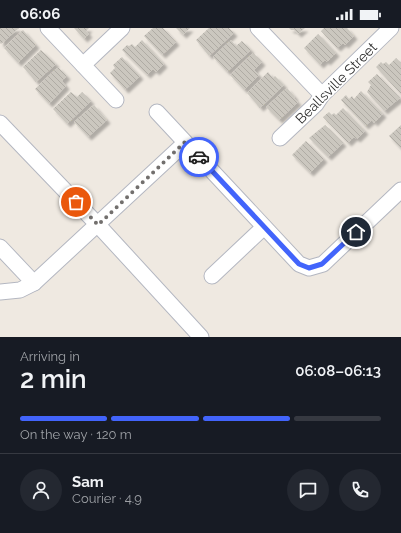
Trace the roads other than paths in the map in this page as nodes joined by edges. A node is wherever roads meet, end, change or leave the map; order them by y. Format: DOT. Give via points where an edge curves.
graph roads {
  1 [pos="48,28"];
  2 [pos="122,28"];
  3 [pos="258,28"];
  4 [pos="391,28"];
  5 [pos="83,65"];
  6 [pos="322,95"];
  7 [pos="116,100"];
  8 [pos="157,112"];
  9 [pos="0,123"];
  10 [pos="280,138"];
  11 [pos="185,142"];
  12 [pos="401,190"];
  13 [pos="98,225"];
  14 [pos="264,227"];
  15 [pos="0,247"];
  16 [pos="212,276"];
  17 [pos="34,283"];
  18 [pos="0,292"];
  19 [pos="201,337"];
  1 -- 5 [label="street"];
  2 -- 5 [label="street"];
  3 -- 6 [label="street"];
  4 -- 6 [label="street, Beallsville Street"];
  5 -- 7 [label="street"];
  6 -- 10 [label="street, Beallsville Street"];
  8 -- 11 [label="street"];
  9 -- 13 [label="street"];
  11 -- 13 [label="street"];
  11 -- 14 [label="street"];
  12 -- 14 [label="street" via="322,264 309,268 299,264"];
  13 -- 17 [label="street"];
  13 -- 19 [label="street"];
  14 -- 16 [label="street"];
  15 -- 17 [label="street"];
  17 -- 18 [label="street" via="20,290"];
}
